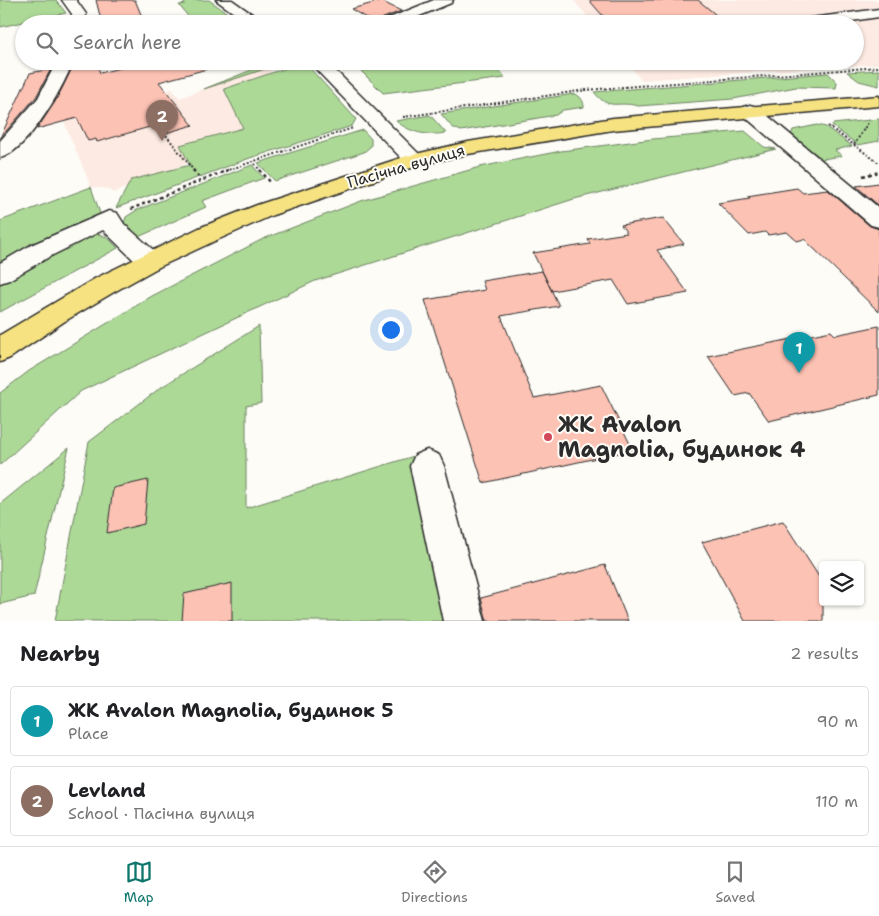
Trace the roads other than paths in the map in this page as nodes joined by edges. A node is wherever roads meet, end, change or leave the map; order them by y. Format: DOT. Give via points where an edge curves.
graph roads {
  1 [pos="69,0"];
  2 [pos="223,0"];
  3 [pos="446,0"];
  4 [pos="879,13"];
  5 [pos="79,15"];
  6 [pos="246,15"];
  7 [pos="409,15"];
  8 [pos="864,15"];
  9 [pos="62,70"];
  10 [pos="325,70"];
  11 [pos="875,109"];
  12 [pos="750,112"];
  13 [pos="0,152"];
  14 [pos="414,160"];
  15 [pos="879,220"];
  16 [pos="150,261"];
  17 [pos="0,274"];
  18 [pos="0,350"];
  19 [pos="427,466"];
  20 [pos="464,621"];
  1 -- 5 [label="street" via="78,8"];
  2 -- 6 [label="street"];
  3 -- 7 [label="street"];
  4 -- 8 [label="street"];
  9 -- 13 [label="street" via="38,114"];
  10 -- 14 [label="street"];
  11 -- 12 [label="main road, Пасічна вулиця"];
  12 -- 14 [label="main road, Пасічна вулиця" via="613,124 477,146"];
  12 -- 15 [label="street"];
  14 -- 16 [label="main road, Пасічна вулиця" via="265,210"];
  16 -- 17 [label="street" via="114,228 109,218"];
  16 -- 18 [label="main road, Пасічна вулиця" via="55,314"];
  19 -- 20 [label="street"];
}
